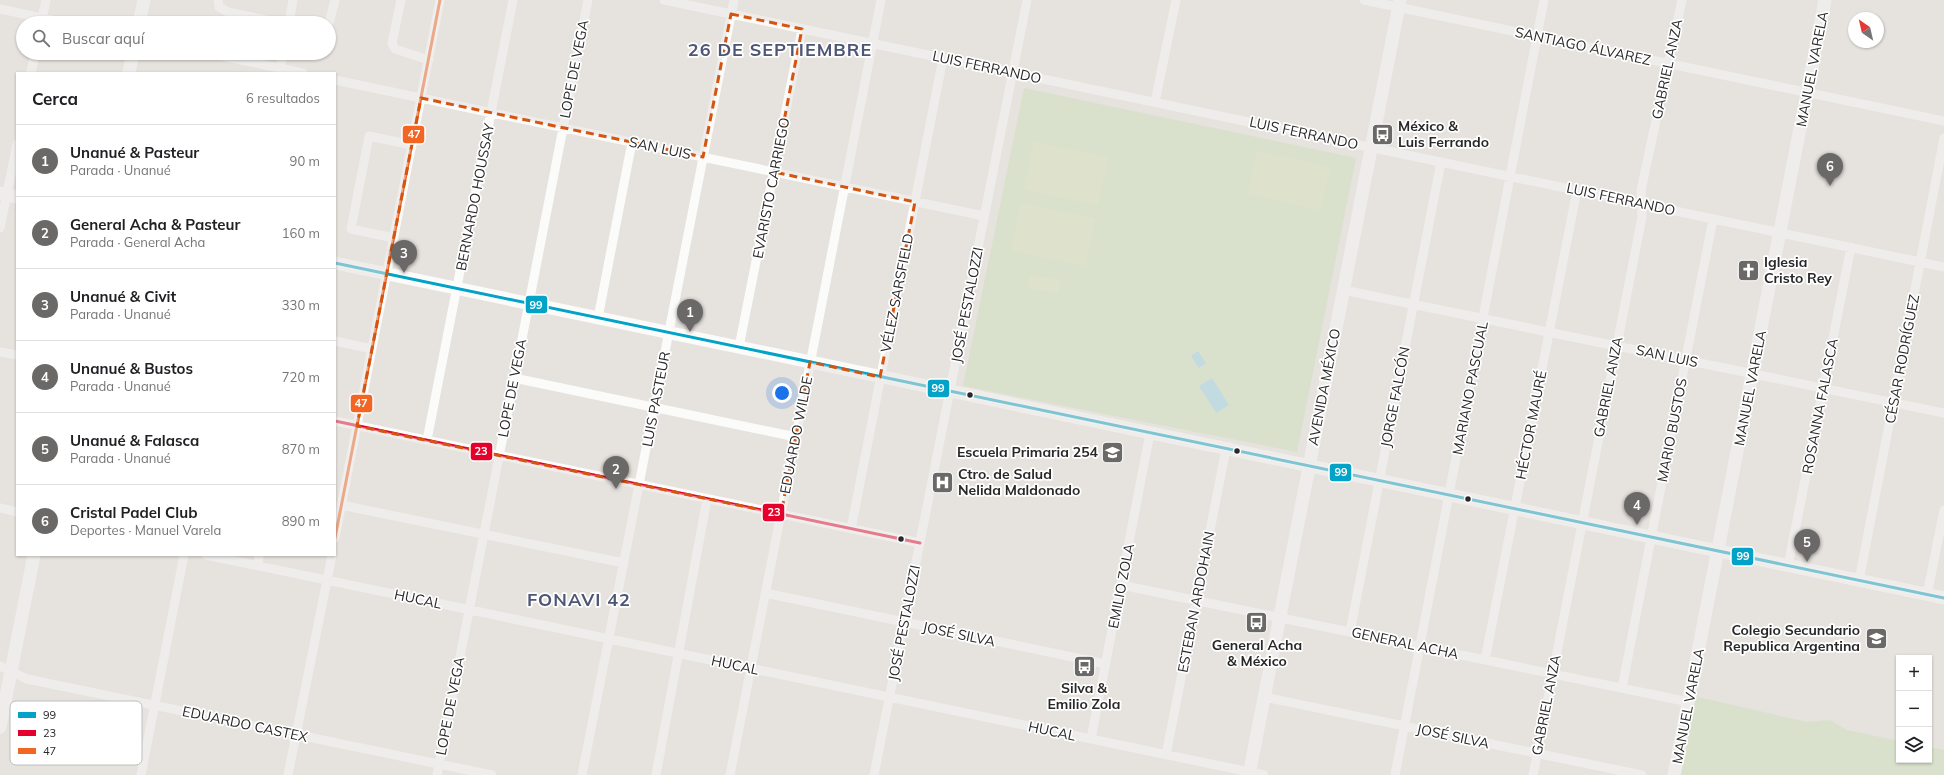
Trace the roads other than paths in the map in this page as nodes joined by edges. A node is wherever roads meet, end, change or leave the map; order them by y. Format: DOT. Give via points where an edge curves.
graph roads {
  1 [pos="46,0"];
  2 [pos="144,0"];
  3 [pos="218,0"];
  4 [pos="294,0"];
  5 [pos="335,0"];
  6 [pos="401,0"];
  7 [pos="440,0"];
  8 [pos="513,0"];
  9 [pos="588,0"];
  10 [pos="664,0"];
  11 [pos="734,0"];
  12 [pos="881,0"];
  13 [pos="1027,0"];
  14 [pos="1176,0"];
  15 [pos="1364,0"];
  16 [pos="1544,0"];
  17 [pos="1682,0"];
  18 [pos="1825,0"];
  19 [pos="1399,4"];
  20 [pos="0,9"];
  21 [pos="731,14"];
  22 [pos="24,16"];
  23 [pos="43,16"];
  24 [pos="141,16"];
  25 [pos="247,16"];
  26 [pos="291,16"];
  27 [pos="331,16"];
  28 [pos="802,29"];
  29 [pos="1537,37"];
  30 [pos="872,43"];
  31 [pos="943,58"];
  32 [pos="34,60"];
  33 [pos="133,60"];
  34 [pos="236,60"];
  35 [pos="282,60"];
  36 [pos="429,60"];
  37 [pos="1668,64"];
  38 [pos="280,71"];
  39 [pos="31,72"];
  40 [pos="130,72"];
  41 [pos="292,72"];
  42 [pos="1013,73"];
  43 [pos="336,80"];
  44 [pos="1807,93"];
  45 [pos="421,98"];
  46 [pos="1155,102"];
  47 [pos="491,112"];
  48 [pos="1944,121"];
  49 [pos="563,128"];
  50 [pos="1944,138"];
  51 [pos="632,142"];
  52 [pos="412,145"];
  53 [pos="1371,147"];
  54 [pos="16,150"];
  55 [pos="703,157"];
  56 [pos="1441,162"];
  57 [pos="774,172"];
  58 [pos="1510,176"];
  59 [pos="844,187"];
  60 [pos="1577,190"];
  61 [pos="8,195"];
  62 [pos="915,202"];
  63 [pos="1641,204"];
  64 [pos="984,216"];
  65 [pos="1713,218"];
  66 [pos="0,228"];
  67 [pos="1780,232"];
  68 [pos="394,238"];
  69 [pos="1852,247"];
  70 [pos="1920,262"];
  71 [pos="336,263"];
  72 [pos="1944,266"];
  73 [pos="387,274"];
  74 [pos="456,288"];
  75 [pos="1343,290"];
  76 [pos="529,303"];
  77 [pos="1413,304"];
  78 [pos="598,318"];
  79 [pos="1483,319"];
  80 [pos="669,332"];
  81 [pos="1549,332"];
  82 [pos="336,341"];
  83 [pos="1616,346"];
  84 [pos="739,347"];
  85 [pos="372,349"];
  86 [pos="0,352"];
  87 [pos="16,355"];
  88 [pos="1686,360"];
  89 [pos="810,362"];
  90 [pos="1752,374"];
  91 [pos="880,377"];
  92 [pos="514,378"];
  93 [pos="1824,388"];
  94 [pos="950,391"];
  95 [pos="1894,403"];
  96 [pos="654,407"];
  97 [pos="1944,413"];
  98 [pos="336,422"];
  99 [pos="357,426"];
  100 [pos="1150,433"];
  101 [pos="796,437"];
  102 [pos="426,440"];
  103 [pos="1226,449"];
  104 [pos="499,456"];
  105 [pos="1309,466"];
  106 [pos="1379,480"];
  107 [pos="639,485"];
  108 [pos="1449,495"];
  109 [pos="707,499"];
  110 [pos="341,505"];
  111 [pos="0,508"];
  112 [pos="1515,509"];
  113 [pos="1944,510"];
  114 [pos="16,512"];
  115 [pos="781,514"];
  116 [pos="1582,523"];
  117 [pos="851,529"];
  118 [pos="336,532"];
  119 [pos="484,534"];
  120 [pos="1652,537"];
  121 [pos="920,543"];
  122 [pos="1718,551"];
  123 [pos="34,556"];
  124 [pos="184,556"];
  125 [pos="211,556"];
  126 [pos="260,556"];
  127 [pos="332,556"];
  128 [pos="624,563"];
  129 [pos="258,566"];
  130 [pos="1788,566"];
  131 [pos="327,580"];
  132 [pos="1859,580"];
  133 [pos="1121,584"];
  134 [pos="765,593"];
  135 [pos="1927,595"];
  136 [pos="1944,598"];
  137 [pos="1196,600"];
  138 [pos="469,610"];
  139 [pos="1280,617"];
  140 [pos="904,622"];
  141 [pos="1350,632"];
  142 [pos="609,639"];
  143 [pos="1420,646"];
  144 [pos="678,653"];
  145 [pos="1485,660"];
  146 [pos="1106,664"];
  147 [pos="751,668"];
  148 [pos="5,669"];
  149 [pos="1552,674"];
  150 [pos="1622,688"];
  151 [pos="1264,696"];
  152 [pos="890,697"];
  153 [pos="135,701"];
  154 [pos="142,702"];
  155 [pos="1689,702"];
  156 [pos="155,705"];
  157 [pos="1404,726"];
  158 [pos="0,727"];
  159 [pos="296,734"];
  160 [pos="1091,739"];
  161 [pos="1537,753"];
  162 [pos="1166,754"];
  163 [pos="439,764"];
  164 [pos="1249,774"];
  165 [pos="141,775"];
  166 [pos="288,775"];
  167 [pos="437,775"];
  168 [pos="492,775"];
  169 [pos="582,775"];
  170 [pos="656,775"];
  171 [pos="730,775"];
  172 [pos="874,775"];
  173 [pos="1264,775"];
  174 [pos="1395,775"];
  175 [pos="1532,775"];
  176 [pos="1642,775"];
  177 [pos="1674,775"];
  1 -- 23 [label="street"];
  2 -- 24 [label="street"];
  3 -- 25 [label="street" via="219,7 228,12"];
  4 -- 26 [label="street"];
  5 -- 27 [label="street"];
  6 -- 36 [label="street" via="392,43 395,49"];
  7 -- 36 [label="street"];
  8 -- 47 [label="street, BERNARDO HOUSSAY"];
  9 -- 49 [label="street, LOPE DE VEGA"];
  10 -- 21 [label="street, LUIS FERRANDO"];
  11 -- 21 [label="street, LUIS PASTEUR"];
  12 -- 30 [label="street, EDUARDO WILDE"];
  13 -- 42 [label="street, JOSÉ PESTALOZZI"];
  14 -- 46 [label="street"];
  15 -- 19 [label="street, SANTIAGO ÁLVAREZ"];
  16 -- 29 [label="street, MARIANO PASCUAL"];
  17 -- 37 [label="street, GABRIEL ANZA"];
  18 -- 44 [label="street, MANUEL VARELA"];
  19 -- 29 [label="street, SANTIAGO ÁLVAREZ"];
  19 -- 53 [label="street, AVENIDA MÉXICO"];
  20 -- 22 [label="street"];
  21 -- 28 [label="street, LUIS FERRANDO"];
  21 -- 55 [label="street, LUIS PASTEUR"];
  28 -- 30 [label="street, LUIS FERRANDO"];
  28 -- 57 [label="street, EVARISTO CARRIEGO"];
  29 -- 37 [label="street, SANTIAGO ÁLVAREZ"];
  29 -- 58 [label="street, MARIANO PASCUAL"];
  30 -- 31 [label="street, LUIS FERRANDO"];
  30 -- 59 [label="street, EDUARDO WILDE"];
  31 -- 42 [label="street, LUIS FERRANDO"];
  31 -- 62 [label="street, VÉLEZ SARSFIELD"];
  32 -- 39 [label="street"];
  33 -- 40 [label="street"];
  34 -- 38 [label="street"];
  35 -- 38 [label="street"];
  36 -- 45 [label="street"];
  37 -- 44 [label="street, SANTIAGO ÁLVAREZ"];
  37 -- 63 [label="street, GABRIEL ANZA" via="1641,190"];
  38 -- 41 [label="street"];
  42 -- 46 [label="street, LUIS FERRANDO"];
  42 -- 64 [label="street, JOSÉ PESTALOZZI"];
  43 -- 45 [label="street, SAN LUIS"];
  44 -- 48 [label="street, SANTIAGO ÁLVAREZ"];
  44 -- 67 [label="street, MANUEL VARELA"];
  45 -- 47 [label="street, SAN LUIS"];
  45 -- 52 [label="street"];
  46 -- 53 [label="street, LUIS FERRANDO"];
  47 -- 49 [label="street, SAN LUIS"];
  47 -- 74 [label="street, BERNARDO HOUSSAY"];
  49 -- 51 [label="street, SAN LUIS"];
  49 -- 76 [label="street, LOPE DE VEGA"];
  50 -- 70 [label="street, CÉSAR RODRÍGUEZ"];
  51 -- 55 [label="street, SAN LUIS"];
  51 -- 78 [label="street"];
  52 -- 68 [label="street"];
  52 -- 68 [label="street" via="369,136 351,229"];
  53 -- 56 [label="street, LUIS FERRANDO"];
  53 -- 75 [label="street, AVENIDA MÉXICO"];
  54 -- 61 [label="street"];
  55 -- 57 [label="street, SAN LUIS"];
  55 -- 80 [label="street, LUIS PASTEUR"];
  56 -- 58 [label="street, LUIS FERRANDO"];
  56 -- 77 [label="street, JORGE FALCÓN"];
  57 -- 59 [label="street, SAN LUIS"];
  57 -- 84 [label="street, EVARISTO CARRIEGO"];
  58 -- 60 [label="street, LUIS FERRANDO"];
  58 -- 79 [label="street, MARIANO PASCUAL"];
  59 -- 62 [label="street, SAN LUIS"];
  59 -- 89 [label="street, EDUARDO WILDE"];
  60 -- 63 [label="street, LUIS FERRANDO"];
  60 -- 81 [label="street, HÉCTOR MAURÉ"];
  61 -- 66 [label="street"];
  62 -- 64 [label="street, SAN LUIS"];
  62 -- 91 [label="street, VÉLEZ SARSFIELD"];
  63 -- 65 [label="street, LUIS FERRANDO"];
  63 -- 83 [label="street, GABRIEL ANZA" via="1642,217"];
  64 -- 94 [label="street, JOSÉ PESTALOZZI"];
  65 -- 67 [label="street, LUIS FERRANDO"];
  65 -- 88 [label="street, MARIO BUSTOS"];
  67 -- 69 [label="street, LUIS FERRANDO"];
  67 -- 90 [label="street, MANUEL VARELA"];
  68 -- 73 [label="street"];
  69 -- 70 [label="street, LUIS FERRANDO"];
  69 -- 93 [label="street, ROSANNA FALASCA"];
  70 -- 72 [label="street, LUIS FERRANDO"];
  70 -- 95 [label="street, CÉSAR RODRÍGUEZ"];
  71 -- 73 [label="street"];
  73 -- 74 [label="street"];
  73 -- 85 [label="street"];
  74 -- 76 [label="street"];
  74 -- 102 [label="street, BERNARDO HOUSSAY"];
  75 -- 77 [label="street, SAN LUIS"];
  75 -- 105 [label="street, AVENIDA MÉXICO"];
  76 -- 78 [label="street"];
  76 -- 92 [label="street, LOPE DE VEGA"];
  77 -- 79 [label="street, SAN LUIS"];
  77 -- 106 [label="street, JORGE FALCÓN"];
  78 -- 80 [label="street"];
  79 -- 81 [label="street, SAN LUIS"];
  79 -- 108 [label="street, MARIANO PASCUAL"];
  80 -- 84 [label="street"];
  80 -- 96 [label="street, LUIS PASTEUR"];
  81 -- 83 [label="street, SAN LUIS"];
  81 -- 112 [label="street, HÉCTOR MAURÉ"];
  82 -- 85 [label="street"];
  83 -- 88 [label="street, SAN LUIS"];
  83 -- 116 [label="street, GABRIEL ANZA"];
  84 -- 89 [label="street"];
  85 -- 99 [label="street"];
  86 -- 87 [label="street"];
  88 -- 90 [label="street, SAN LUIS"];
  88 -- 120 [label="street, MARIO BUSTOS"];
  89 -- 91 [label="street"];
  89 -- 101 [label="street, EDUARDO WILDE"];
  90 -- 93 [label="street, SAN LUIS"];
  90 -- 122 [label="street, MANUEL VARELA"];
  91 -- 94 [label="street"];
  91 -- 117 [label="street, VÉLEZ SARSFIELD"];
  92 -- 96 [label="street"];
  92 -- 104 [label="street, LOPE DE VEGA"];
  93 -- 95 [label="street, SAN LUIS"];
  93 -- 130 [label="street, ROSANNA FALASCA"];
  94 -- 100 [label="street"];
  94 -- 121 [label="street, JOSÉ PESTALOZZI"];
  95 -- 97 [label="street, SAN LUIS"];
  95 -- 132 [label="street, CÉSAR RODRÍGUEZ"];
  96 -- 101 [label="street"];
  96 -- 107 [label="street, LUIS PASTEUR"];
  98 -- 99 [label="street"];
  99 -- 102 [label="street"];
  99 -- 110 [label="street"];
  100 -- 103 [label="street"];
  100 -- 133 [label="street, EMILIO ZOLA"];
  101 -- 115 [label="street, EDUARDO WILDE"];
  102 -- 104 [label="street"];
  103 -- 105 [label="street"];
  103 -- 137 [label="street, ESTEBAN ARDOHAIN"];
  104 -- 107 [label="street"];
  104 -- 119 [label="street, LOPE DE VEGA"];
  105 -- 106 [label="street"];
  105 -- 139 [label="street, AVENIDA MÉXICO"];
  106 -- 108 [label="street"];
  106 -- 141 [label="street, JORGE FALCÓN"];
  107 -- 109 [label="street"];
  107 -- 128 [label="street, LUIS PASTEUR"];
  108 -- 112 [label="street"];
  108 -- 143 [label="street, MARIANO PASCUAL"];
  109 -- 115 [label="street"];
  109 -- 144 [label="street"];
  110 -- 118 [label="street"];
  110 -- 119 [label="street"];
  111 -- 114 [label="street"];
  112 -- 116 [label="street"];
  112 -- 145 [label="street, HÉCTOR MAURÉ"];
  113 -- 135 [label="street"];
  115 -- 117 [label="street"];
  115 -- 134 [label="street, EDUARDO WILDE"];
  116 -- 120 [label="street"];
  116 -- 149 [label="street, GABRIEL ANZA"];
  117 -- 121 [label="street"];
  119 -- 128 [label="street"];
  119 -- 138 [label="street, LOPE DE VEGA"];
  120 -- 122 [label="street"];
  120 -- 150 [label="street, MARIO BUSTOS"];
  121 -- 140 [label="street, JOSÉ PESTALOZZI"];
  122 -- 130 [label="street"];
  122 -- 155 [label="street, MANUEL VARELA"];
  123 -- 148 [label="street"];
  124 -- 156 [label="street"];
  125 -- 129 [label="street, HUCAL"];
  126 -- 129 [label="street"];
  127 -- 131 [label="street"];
  128 -- 142 [label="street, LUIS PASTEUR"];
  129 -- 131 [label="street, HUCAL"];
  130 -- 132 [label="street"];
  131 -- 138 [label="street, HUCAL"];
  131 -- 159 [label="street"];
  132 -- 135 [label="street"];
  133 -- 137 [label="street, GENERAL ACHA"];
  133 -- 146 [label="street, EMILIO ZOLA"];
  134 -- 140 [label="street, JOSÉ SILVA"];
  134 -- 147 [label="street, EDUARDO WILDE"];
  135 -- 136 [label="street"];
  137 -- 139 [label="street, GENERAL ACHA"];
  137 -- 162 [label="street, ESTEBAN ARDOHAIN"];
  138 -- 142 [label="street, HUCAL"];
  138 -- 163 [label="street, LOPE DE VEGA"];
  139 -- 141 [label="street, GENERAL ACHA"];
  139 -- 151 [label="street, AVENIDA MÉXICO"];
  140 -- 146 [label="street, JOSÉ SILVA"];
  140 -- 152 [label="street, JOSÉ PESTALOZZI"];
  141 -- 143 [label="street, GENERAL ACHA"];
  142 -- 144 [label="street, HUCAL"];
  142 -- 169 [label="street, LUIS PASTEUR"];
  143 -- 145 [label="street, GENERAL ACHA"];
  143 -- 157 [label="street, MARIANO PASCUAL"];
  144 -- 147 [label="street, HUCAL"];
  144 -- 170 [label="street"];
  145 -- 149 [label="street, GENERAL ACHA"];
  146 -- 160 [label="street, EMILIO ZOLA"];
  147 -- 152 [label="street, HUCAL"];
  147 -- 171 [label="street, EDUARDO WILDE"];
  148 -- 153 [label="street, EDUARDO CASTEX" via="27,679"];
  148 -- 158 [label="street"];
  149 -- 150 [label="street, GENERAL ACHA"];
  149 -- 161 [label="street, GABRIEL ANZA"];
  150 -- 155 [label="street, GENERAL ACHA"];
  151 -- 157 [label="street, JOSÉ SILVA"];
  151 -- 164 [label="street, AVENIDA MÉXICO"];
  152 -- 160 [label="street, HUCAL"];
  152 -- 172 [label="street, JOSÉ PESTALOZZI"];
  154 -- 156 [label="street, EDUARDO CASTEX"];
  155 -- 177 [label="street, MANUEL VARELA"];
  156 -- 159 [label="street, EDUARDO CASTEX"];
  156 -- 165 [label="street"];
  157 -- 161 [label="street, JOSÉ SILVA"];
  157 -- 174 [label="street, MARIANO PASCUAL"];
  159 -- 163 [label="street, EDUARDO CASTEX"];
  159 -- 166 [label="street"];
  160 -- 162 [label="street, HUCAL"];
  161 -- 175 [label="street, GABRIEL ANZA"];
  161 -- 176 [label="street, JOSÉ SILVA"];
  162 -- 164 [label="street, HUCAL"];
  163 -- 167 [label="street, LOPE DE VEGA"];
  163 -- 168 [label="street, EDUARDO CASTEX"];
  164 -- 173 [label="street, HUCAL"];
}
